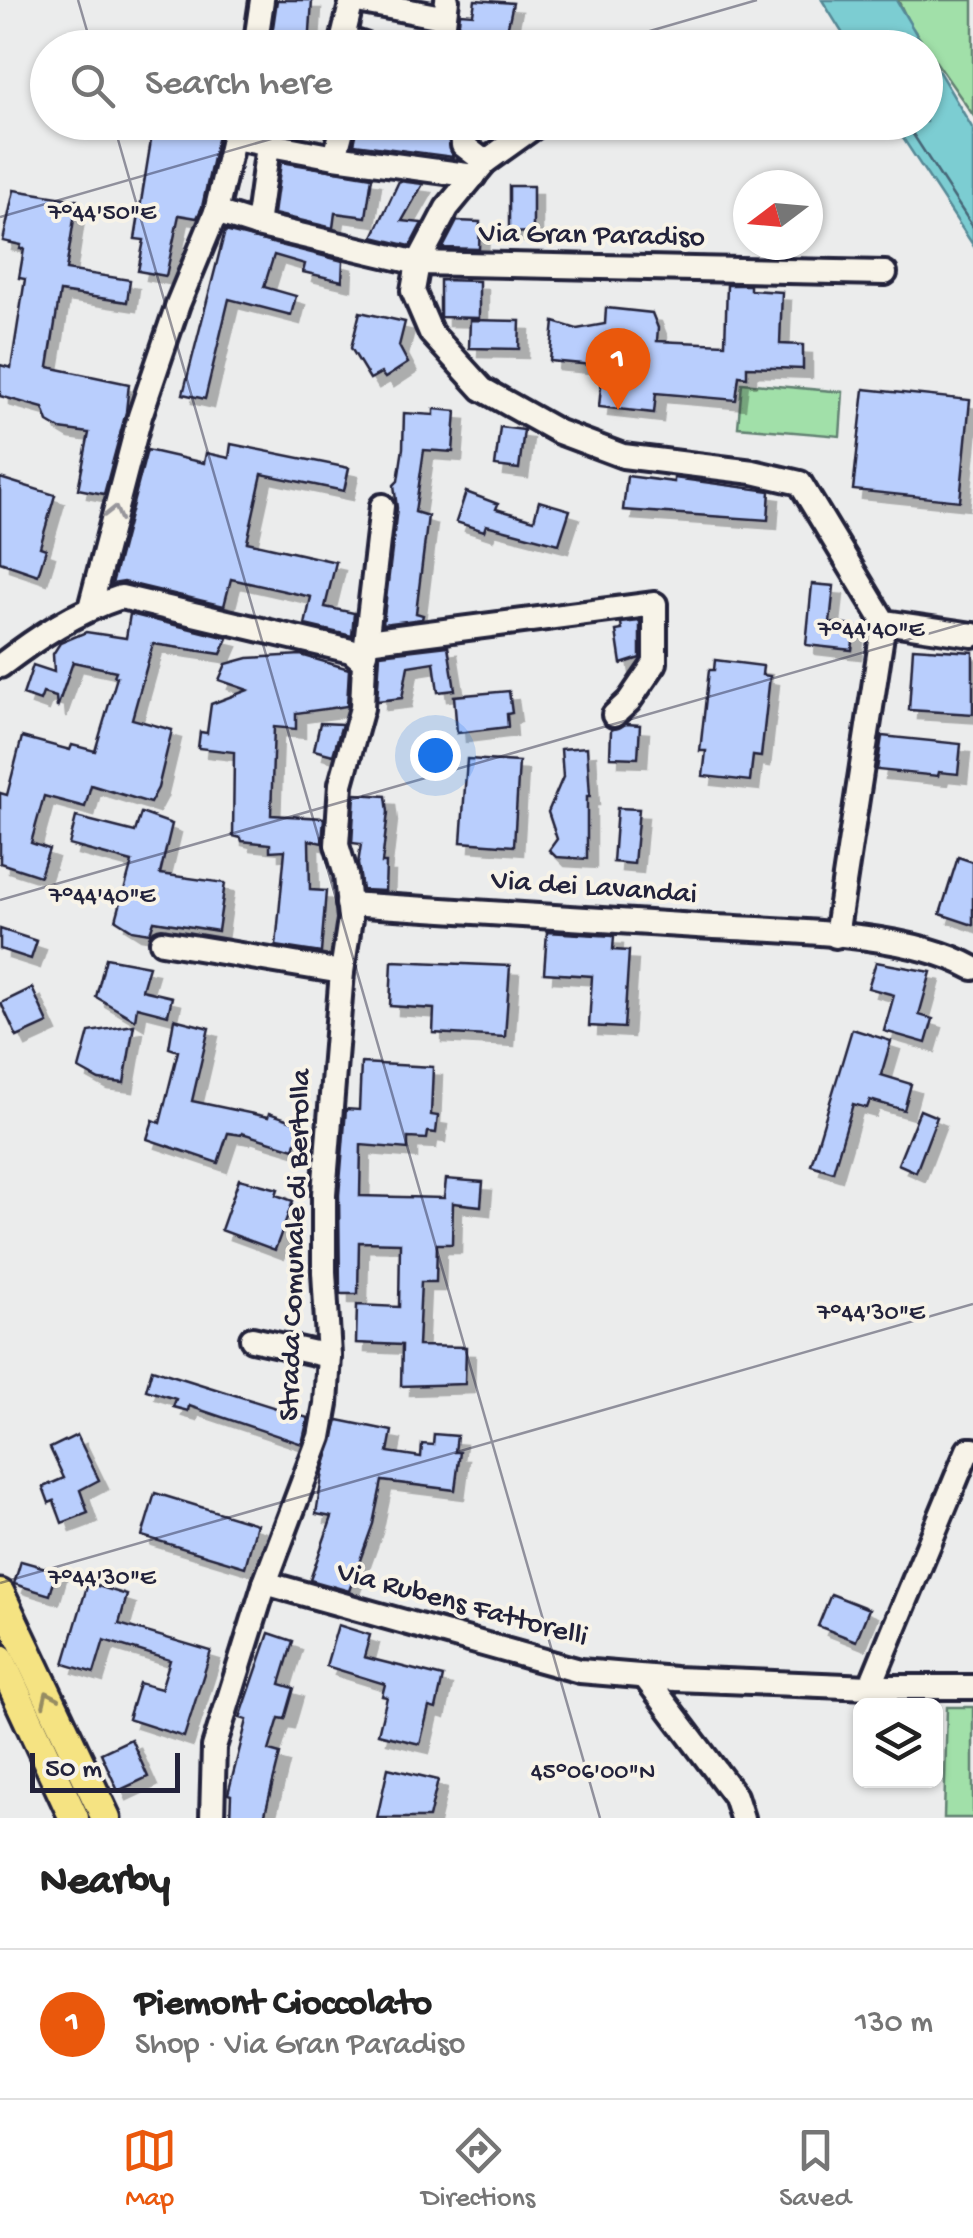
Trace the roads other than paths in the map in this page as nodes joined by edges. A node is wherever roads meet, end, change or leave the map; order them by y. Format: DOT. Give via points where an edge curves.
graph roads {
  1 [pos="262,0"];
  2 [pos="445,8"];
  3 [pos="258,30"];
  4 [pos="344,30"];
  5 [pos="234,140"];
  6 [pos="256,140"];
  7 [pos="339,140"];
  8 [pos="463,140"];
  9 [pos="518,140"];
  10 [pos="268,146"];
  11 [pos="335,157"];
  12 [pos="480,169"];
  13 [pos="216,212"];
  14 [pos="256,225"];
  15 [pos="418,263"];
  16 [pos="884,273"];
  17 [pos="382,506"];
  18 [pos="90,608"];
  19 [pos="884,622"];
  20 [pos="973,636"];
  21 [pos="366,652"];
  22 [pos="0,666"];
  23 [pos="614,715"];
  24 [pos="348,904"];
  25 [pos="836,936"];
  26 [pos="162,942"];
  27 [pos="973,968"];
  28 [pos="342,972"];
  29 [pos="252,1339"];
  30 [pos="329,1356"];
  31 [pos="973,1450"];
  32 [pos="265,1582"];
  33 [pos="0,1594"];
  34 [pos="0,1659"];
  35 [pos="645,1677"];
  36 [pos="870,1687"];
  37 [pos="973,1687"];
  38 [pos="74,1818"];
  39 [pos="106,1818"];
  40 [pos="212,1818"];
  41 [pos="742,1818"];
  1 -- 3 [label="street"];
  2 -- 4 [label="street" via="352,0"];
  5 -- 13 [label="street"];
  6 -- 10 [label="street"];
  7 -- 11 [label="street"];
  8 -- 12 [label="street"];
  9 -- 12 [label="street, Via Gran Paradiso"];
  10 -- 11 [label="street"];
  10 -- 14 [label="street"];
  11 -- 12 [label="street"];
  12 -- 15 [label="street, Via Gran Paradiso" via="447,208"];
  13 -- 14 [label="street, Via Gran Paradiso"];
  18 -- 13 [label="street, one-way" via="140,416"];
  14 -- 15 [label="street, Via Gran Paradiso"];
  15 -- 16 [label="street, Via Gran Paradiso"];
  15 -- 19 [label="street" via="413,291 431,334 482,388 559,432 624,456 800,483"];
  17 -- 21 [label="street, Strada Comunale di Bertolla"];
  18 -- 21 [label="street" via="121,597"];
  18 -- 22 [label="street"];
  19 -- 20 [label="street"];
  19 -- 25 [label="street"];
  21 -- 23 [label="street" via="654,604 654,663"];
  21 -- 24 [label="street, Strada Comunale di Bertolla" via="362,708 340,784 338,845"];
  24 -- 25 [label="street, Via dei Lavandai"];
  24 -- 28 [label="street, Strada Comunale di Bertolla"];
  25 -- 27 [label="street, Via dei Lavandai" via="893,942"];
  26 -- 28 [label="street"];
  28 -- 30 [label="street, Strada Comunale di Bertolla" via="324,1194"];
  29 -- 30 [label="street, Strada Comunale di Bertolla"];
  30 -- 32 [label="street, Strada Comunale di Bertolla" via="320,1437"];
  31 -- 36 [label="street"];
  32 -- 35 [label="street, Via Rubens Fattorelli" via="580,1671"];
  32 -- 40 [label="street, Strada Comunale di Bertolla" via="214,1746"];
  39 -- 33 [label="main road, one-way"];
  34 -- 38 [label="main road"];
  35 -- 36 [label="street, Via Rubens Fattorelli"];
  35 -- 41 [label="street" via="735,1796"];
  36 -- 37 [label="street, Via Rubens Fattorelli"];
}
